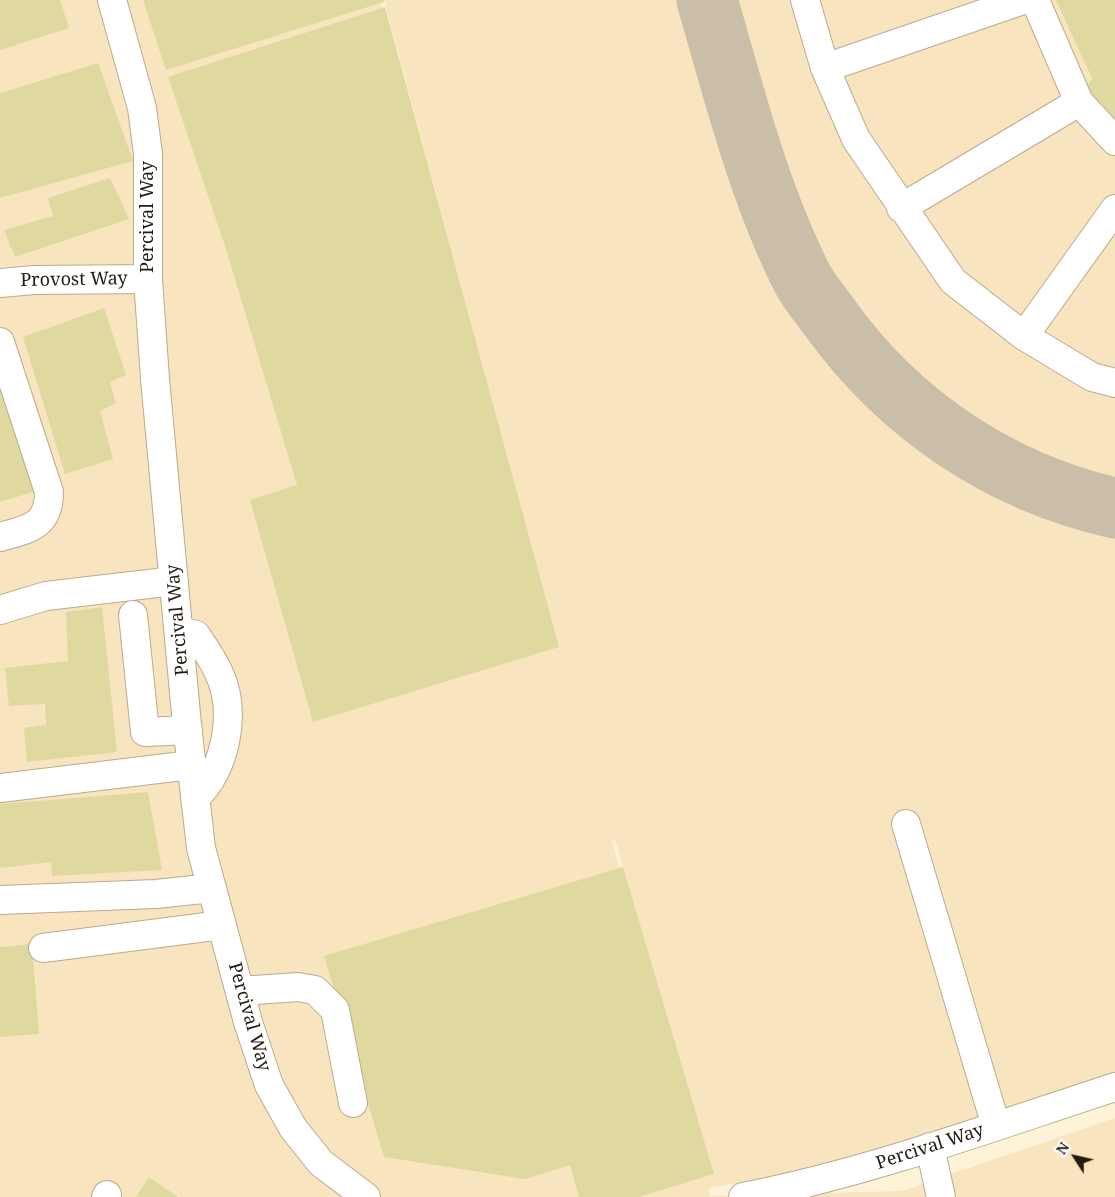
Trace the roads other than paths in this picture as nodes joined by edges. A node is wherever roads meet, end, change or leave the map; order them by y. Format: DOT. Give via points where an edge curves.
graph roads {
  1 [pos="112,0"];
  2 [pos="805,0"];
  3 [pos="1023,0"];
  4 [pos="1035,0"];
  5 [pos="825,68"];
  6 [pos="1079,102"];
  7 [pos="1115,141"];
  8 [pos="901,208"];
  9 [pos="1115,209"];
  10 [pos="148,279"];
  11 [pos="0,282"];
  12 [pos="1024,336"];
  13 [pos="0,342"];
  14 [pos="1115,383"];
  15 [pos="0,537"];
  16 [pos="174,581"];
  17 [pos="0,610"];
  18 [pos="133,614"];
  19 [pos="179,631"];
  20 [pos="188,730"];
  21 [pos="191,765"];
  22 [pos="0,788"];
  23 [pos="195,798"];
  24 [pos="906,824"];
  25 [pos="212,888"];
  26 [pos="0,900"];
  27 [pos="222,925"];
  28 [pos="43,948"];
  29 [pos="240,991"];
  30 [pos="1115,1087"];
  31 [pos="353,1103"];
  32 [pos="996,1126"];
  33 [pos="930,1147"];
  34 [pos="366,1197"];
  35 [pos="743,1197"];
  36 [pos="941,1197"];
  1 -- 10 [label="street, Percival Way" via="142,108 147,145"];
  2 -- 5 [label="street"];
  3 -- 5 [label="street"];
  4 -- 6 [label="street"];
  5 -- 8 [label="street" via="856,139"];
  6 -- 7 [label="street"];
  6 -- 8 [label="street"];
  8 -- 12 [label="street" via="953,281"];
  9 -- 12 [label="street"];
  10 -- 11 [label="street, Provost Way"];
  10 -- 16 [label="street, Percival Way"];
  12 -- 14 [label="street" via="1092,377"];
  13 -- 15 [label="street" via="49,492 49,506 33,528"];
  16 -- 17 [label="street" via="46,596"];
  16 -- 19 [label="street, Percival Way"];
  18 -- 20 [label="street" via="144,732"];
  19 -- 20 [label="street, Percival Way"];
  19 -- 23 [label="street" via="196,635 219,672 228,710 222,757 207,787"];
  20 -- 21 [label="street, Percival Way"];
  21 -- 22 [label="street"];
  21 -- 23 [label="street, Percival Way"];
  23 -- 25 [label="street, Percival Way" via="201,848"];
  24 -- 32 [label="street"];
  25 -- 26 [label="street" via="156,894"];
  25 -- 27 [label="street, Percival Way"];
  27 -- 28 [label="street"];
  27 -- 29 [label="street, Percival Way"];
  29 -- 31 [label="street" via="298,987 314,990 334,1010"];
  29 -- 34 [label="street, Percival Way" via="269,1085 293,1128 321,1163"];
  30 -- 32 [label="street, Percival Way"];
  32 -- 33 [label="street, Percival Way"];
  33 -- 35 [label="street, Percival Way" via="804,1185"];
  33 -- 36 [label="street"];
}
